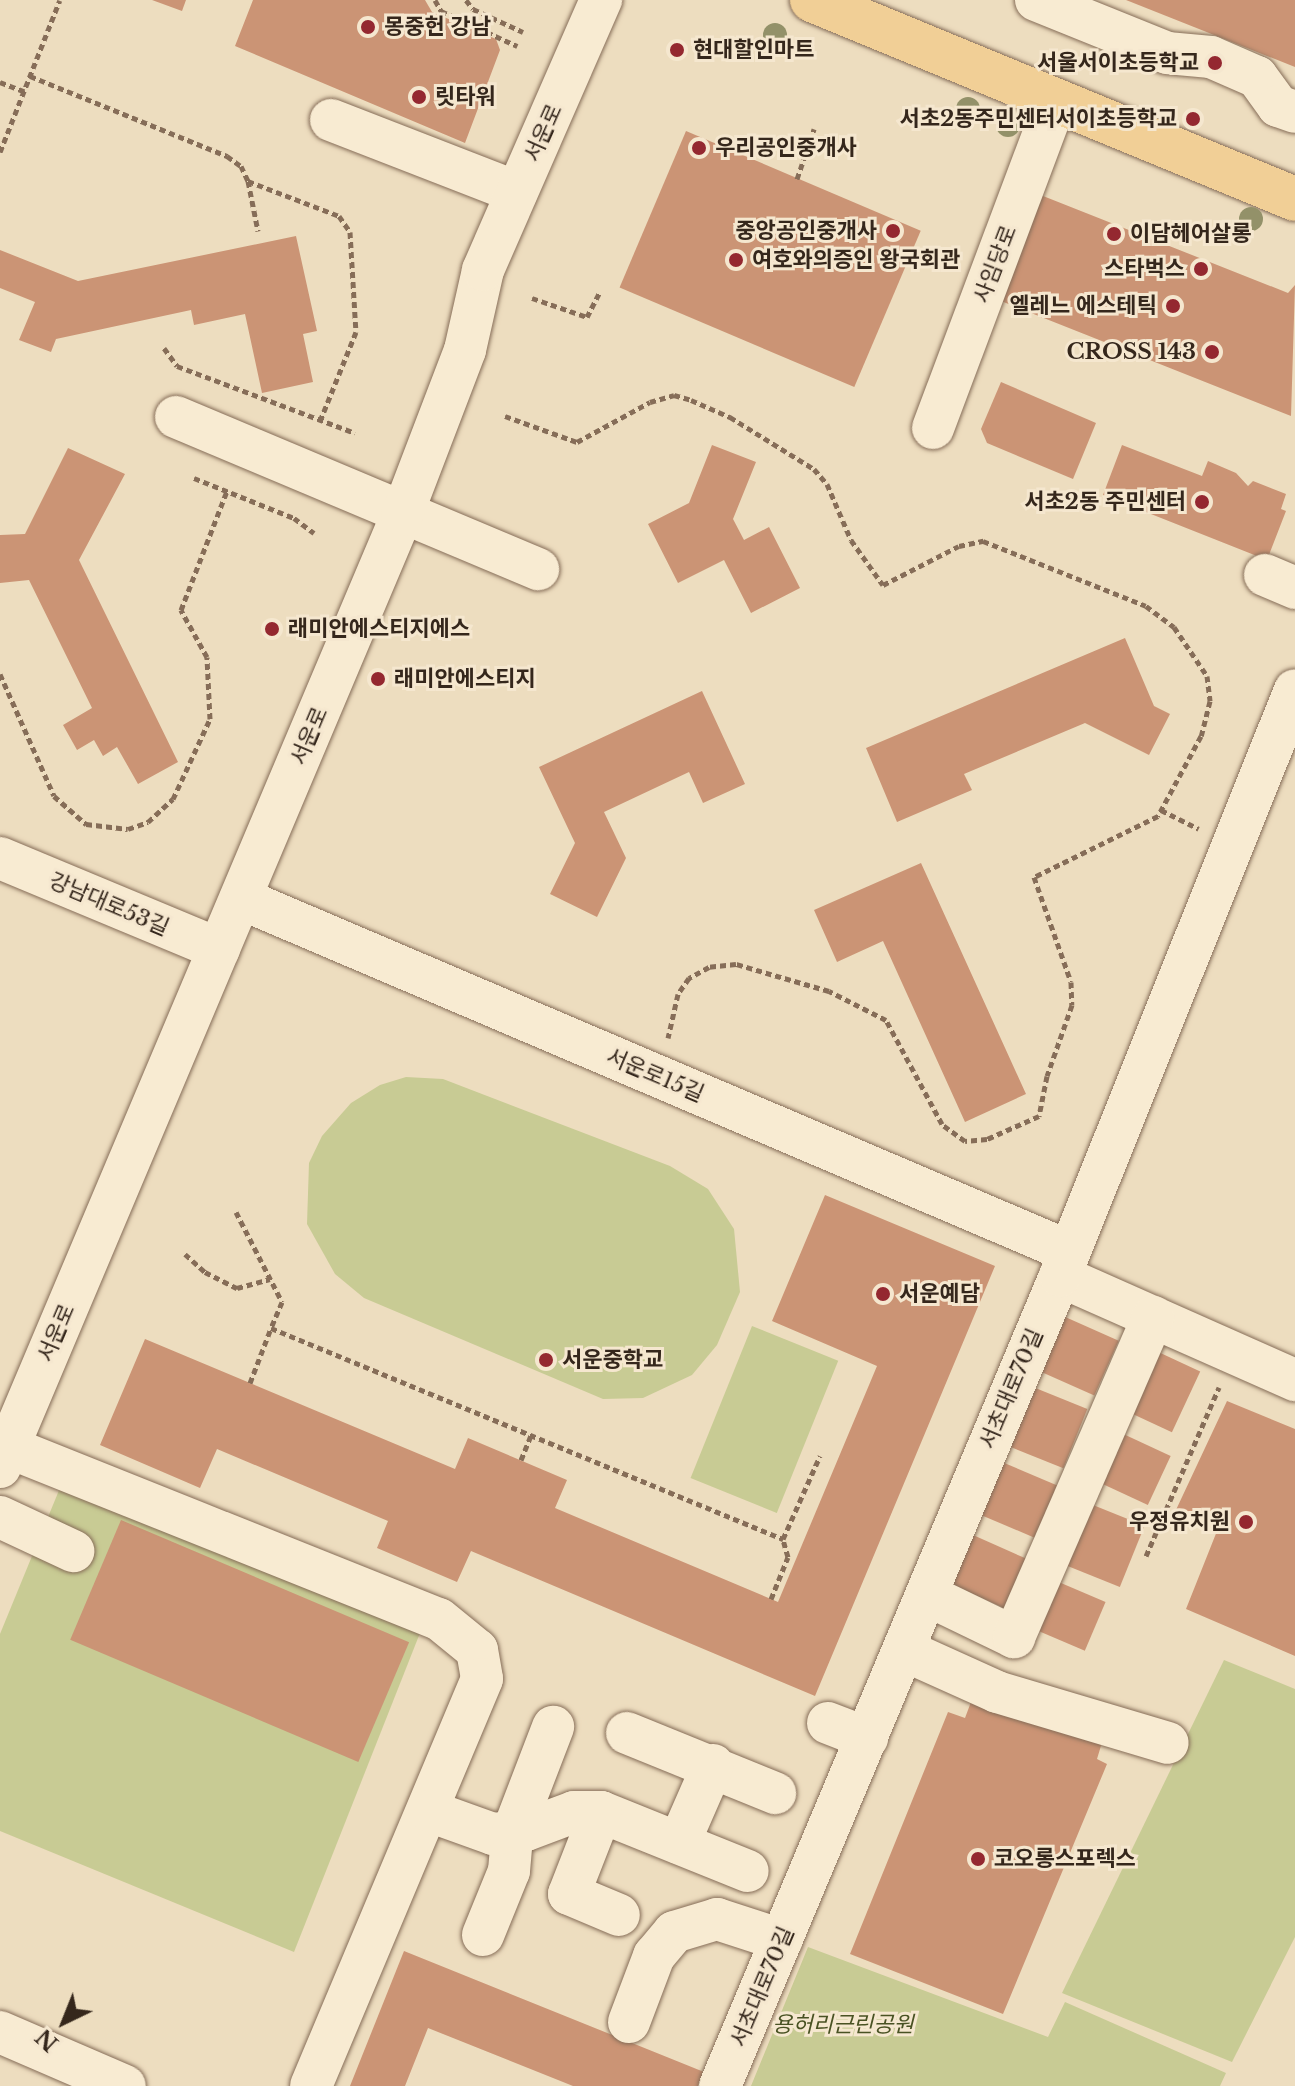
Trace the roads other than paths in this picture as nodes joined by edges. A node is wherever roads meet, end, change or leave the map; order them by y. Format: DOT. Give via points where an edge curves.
graph roads {
  1 [pos="601,0"];
  2 [pos="812,0"];
  3 [pos="1036,0"];
  4 [pos="1056,100"];
  5 [pos="1295,112"];
  6 [pos="331,120"];
  7 [pos="517,192"];
  8 [pos="1295,199"];
  9 [pos="176,417"];
  10 [pos="933,428"];
  11 [pos="402,515"];
  12 [pos="538,569"];
  13 [pos="1295,690"];
  14 [pos="0,858"];
  15 [pos="242,899"];
  16 [pos="219,949"];
  17 [pos="1064,1264"];
  18 [pos="1153,1317"];
  19 [pos="1295,1380"];
  20 [pos="4,1457"];
  21 [pos="0,1517"];
  22 [pos="73,1551"];
  23 [pos="927,1595"];
  24 [pos="904,1650"];
  25 [pos="828,1723"];
  26 [pos="553,1727"];
  27 [pos="627,1733"];
  28 [pos="867,1738"];
  29 [pos="1168,1743"];
  30 [pos="713,1765"];
  31 [pos="775,1793"];
  32 [pos="429,1811"];
  33 [pos="601,1812"];
  34 [pos="512,1834"];
  35 [pos="679,1843"];
  36 [pos="748,1871"];
  37 [pos="619,1915"];
  38 [pos="483,1935"];
  39 [pos="782,1940"];
  40 [pos="629,2022"];
  41 [pos="0,2032"];
  42 [pos="125,2086"];
  43 [pos="311,2086"];
  44 [pos="720,2086"];
  1 -- 7 [label="street, 서운로"];
  2 -- 4 [label="main road"];
  3 -- 5 [label="street" via="1167,53 1211,57 1257,77 1278,106"];
  4 -- 8 [label="main road"];
  4 -- 10 [label="street, 사임당로"];
  6 -- 7 [label="street"];
  7 -- 11 [label="street, 서운로" via="483,270 465,350"];
  9 -- 11 [label="street"];
  11 -- 12 [label="street"];
  11 -- 15 [label="street, 서운로"];
  13 -- 17 [label="street, 서초대로70길"];
  14 -- 16 [label="street, 강남대로53길"];
  15 -- 16 [label="street, 서운로"];
  15 -- 17 [label="street, 서운로15길"];
  16 -- 20 [label="street, 서운로"];
  17 -- 18 [label="street, 서운로15길"];
  17 -- 23 [label="street, 서초대로70길"];
  18 -- 19 [label="street, 서운로15길"];
  18 -- 23 [label="street" via="1014,1637"];
  20 -- 32 [label="street" via="439,1619 471,1641 482,1679"];
  21 -- 22 [label="street"];
  23 -- 24 [label="street, 서초대로70길"];
  24 -- 28 [label="street, 서초대로70길"];
  24 -- 29 [label="street" via="997,1692"];
  25 -- 28 [label="street"];
  26 -- 34 [label="street"];
  27 -- 30 [label="street"];
  28 -- 39 [label="street, 서초대로70길"];
  30 -- 31 [label="street"];
  30 -- 35 [label="street"];
  32 -- 34 [label="street" via="493,1834"];
  32 -- 43 [label="street"];
  33 -- 34 [label="street" via="564,1814"];
  33 -- 35 [label="street"];
  33 -- 37 [label="street" via="569,1894"];
  34 -- 38 [label="street" via="509,1871"];
  35 -- 36 [label="street"];
  39 -- 40 [label="street" via="717,1919 674,1932 654,1956"];
  39 -- 44 [label="street, 서초대로70길"];
  41 -- 42 [label="street"];
}
